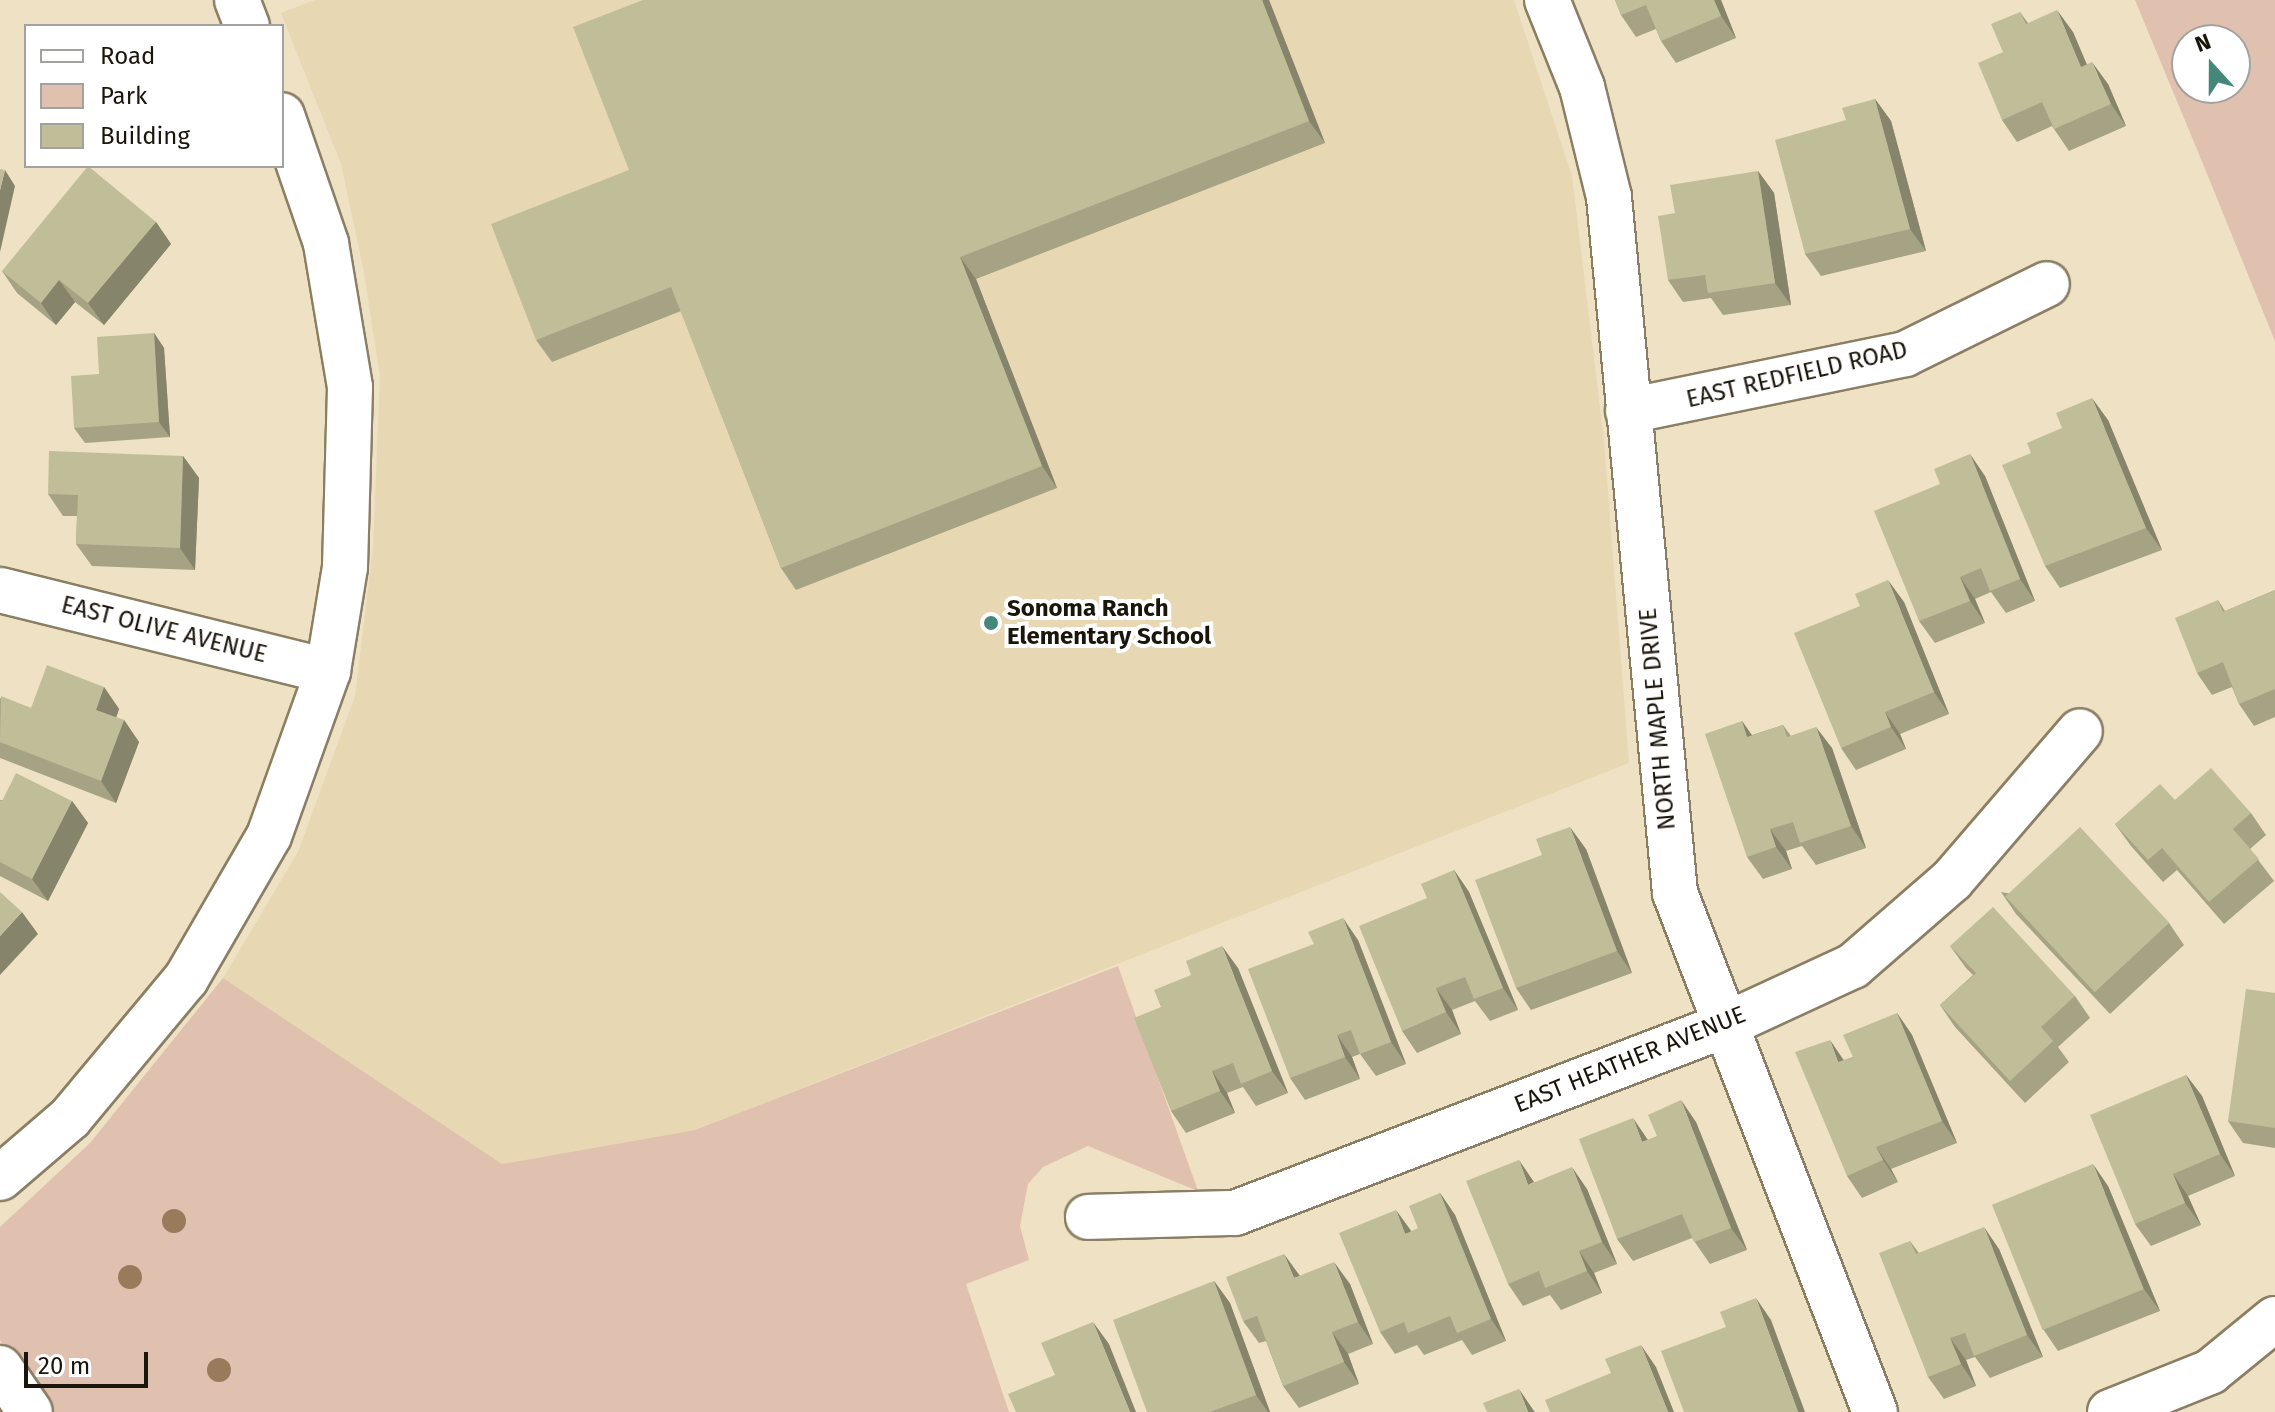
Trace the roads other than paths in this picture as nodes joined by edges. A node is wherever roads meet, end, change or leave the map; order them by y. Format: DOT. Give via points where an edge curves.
graph roads {
  1 [pos="237,0"];
  2 [pos="1547,0"];
  3 [pos="246,24"];
  4 [pos="284,121"];
  5 [pos="2047,284"];
  6 [pos="1628,411"];
  7 [pos="0,590"];
  8 [pos="328,671"];
  9 [pos="2080,731"];
  10 [pos="1723,1026"];
  11 [pos="0,1178"];
  12 [pos="1088,1217"];
  13 [pos="2275,1319"];
  14 [pos="0,1368"];
  15 [pos="30,1412"];
  16 [pos="1875,1412"];
  17 [pos="2110,1412"];
  1 -- 3 [label="street"];
  2 -- 6 [label="street, NORTH MAPLE DRIVE" via="1582,87 1609,197"];
  4 -- 8 [label="street" via="326,243 350,387 345,567"];
  5 -- 6 [label="street, EAST REDFIELD ROAD" via="1905,354"];
  6 -- 10 [label="street, NORTH MAPLE DRIVE" via="1675,893"];
  7 -- 8 [label="street, EAST OLIVE AVENUE"];
  8 -- 11 [label="street" via="269,836 186,979 70,1118"];
  9 -- 10 [label="street, EAST HEATHER AVENUE" via="1952,880 1853,966"];
  10 -- 12 [label="street, EAST HEATHER AVENUE" via="1235,1213"];
  10 -- 16 [label="street, NORTH MAPLE DRIVE"];
  13 -- 17 [label="street" via="2210,1372"];
  14 -- 15 [label="street"];
}
